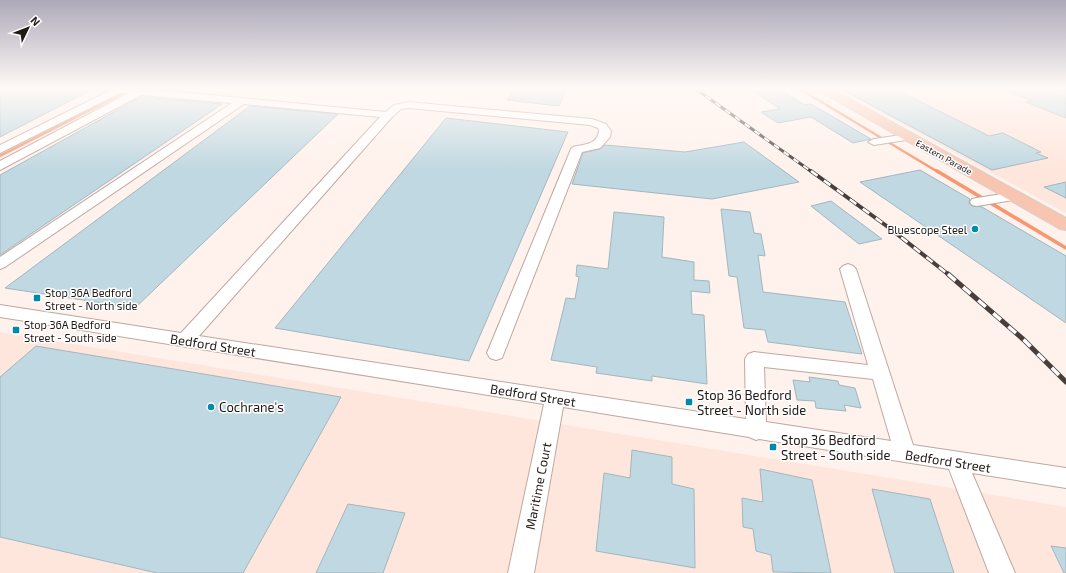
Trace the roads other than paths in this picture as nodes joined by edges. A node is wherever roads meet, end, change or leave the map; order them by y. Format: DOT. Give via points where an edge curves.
graph roads {
  1 [pos="65,116"];
  2 [pos="94,116"];
  3 [pos="220,116"];
  4 [pos="386,116"];
  5 [pos="525,116"];
  6 [pos="865,116"];
  7 [pos="901,138"];
  8 [pos="874,142"];
  9 [pos="0,150"];
  10 [pos="0,166"];
  11 [pos="1014,196"];
  12 [pos="977,202"];
  13 [pos="1066,225"];
  14 [pos="0,264"];
  15 [pos="848,269"];
  16 [pos="0,311"];
  17 [pos="185,340"];
  18 [pos="496,353"];
  19 [pos="880,373"];
  20 [pos="555,398"];
  21 [pos="756,430"];
  22 [pos="905,454"];
  23 [pos="957,462"];
  24 [pos="1066,478"];
  25 [pos="521,573"];
  26 [pos="1002,573"];
  1 -- 9 [label="street"];
  2 -- 10 [label="street"];
  3 -- 14 [label="street"];
  4 -- 17 [label="street"];
  5 -- 18 [label="street" via="592,122 602,126 605,131 604,137 596,146 577,149"];
  6 -- 7 [label="main road, Eastern Parade"];
  7 -- 8 [label="street"];
  7 -- 11 [label="main road, Eastern Parade"];
  11 -- 12 [label="street"];
  11 -- 13 [label="main road, Eastern Parade"];
  15 -- 19 [label="street"];
  16 -- 17 [label="street, Bedford Street"];
  17 -- 20 [label="street, Bedford Street"];
  19 -- 21 [label="street" via="754,359"];
  19 -- 22 [label="street"];
  20 -- 21 [label="street, Bedford Street"];
  20 -- 25 [label="street, Maritime Court"];
  21 -- 22 [label="street, Bedford Street"];
  22 -- 23 [label="street, Bedford Street"];
  23 -- 24 [label="street, Bedford Street"];
  23 -- 26 [label="street"];
}
